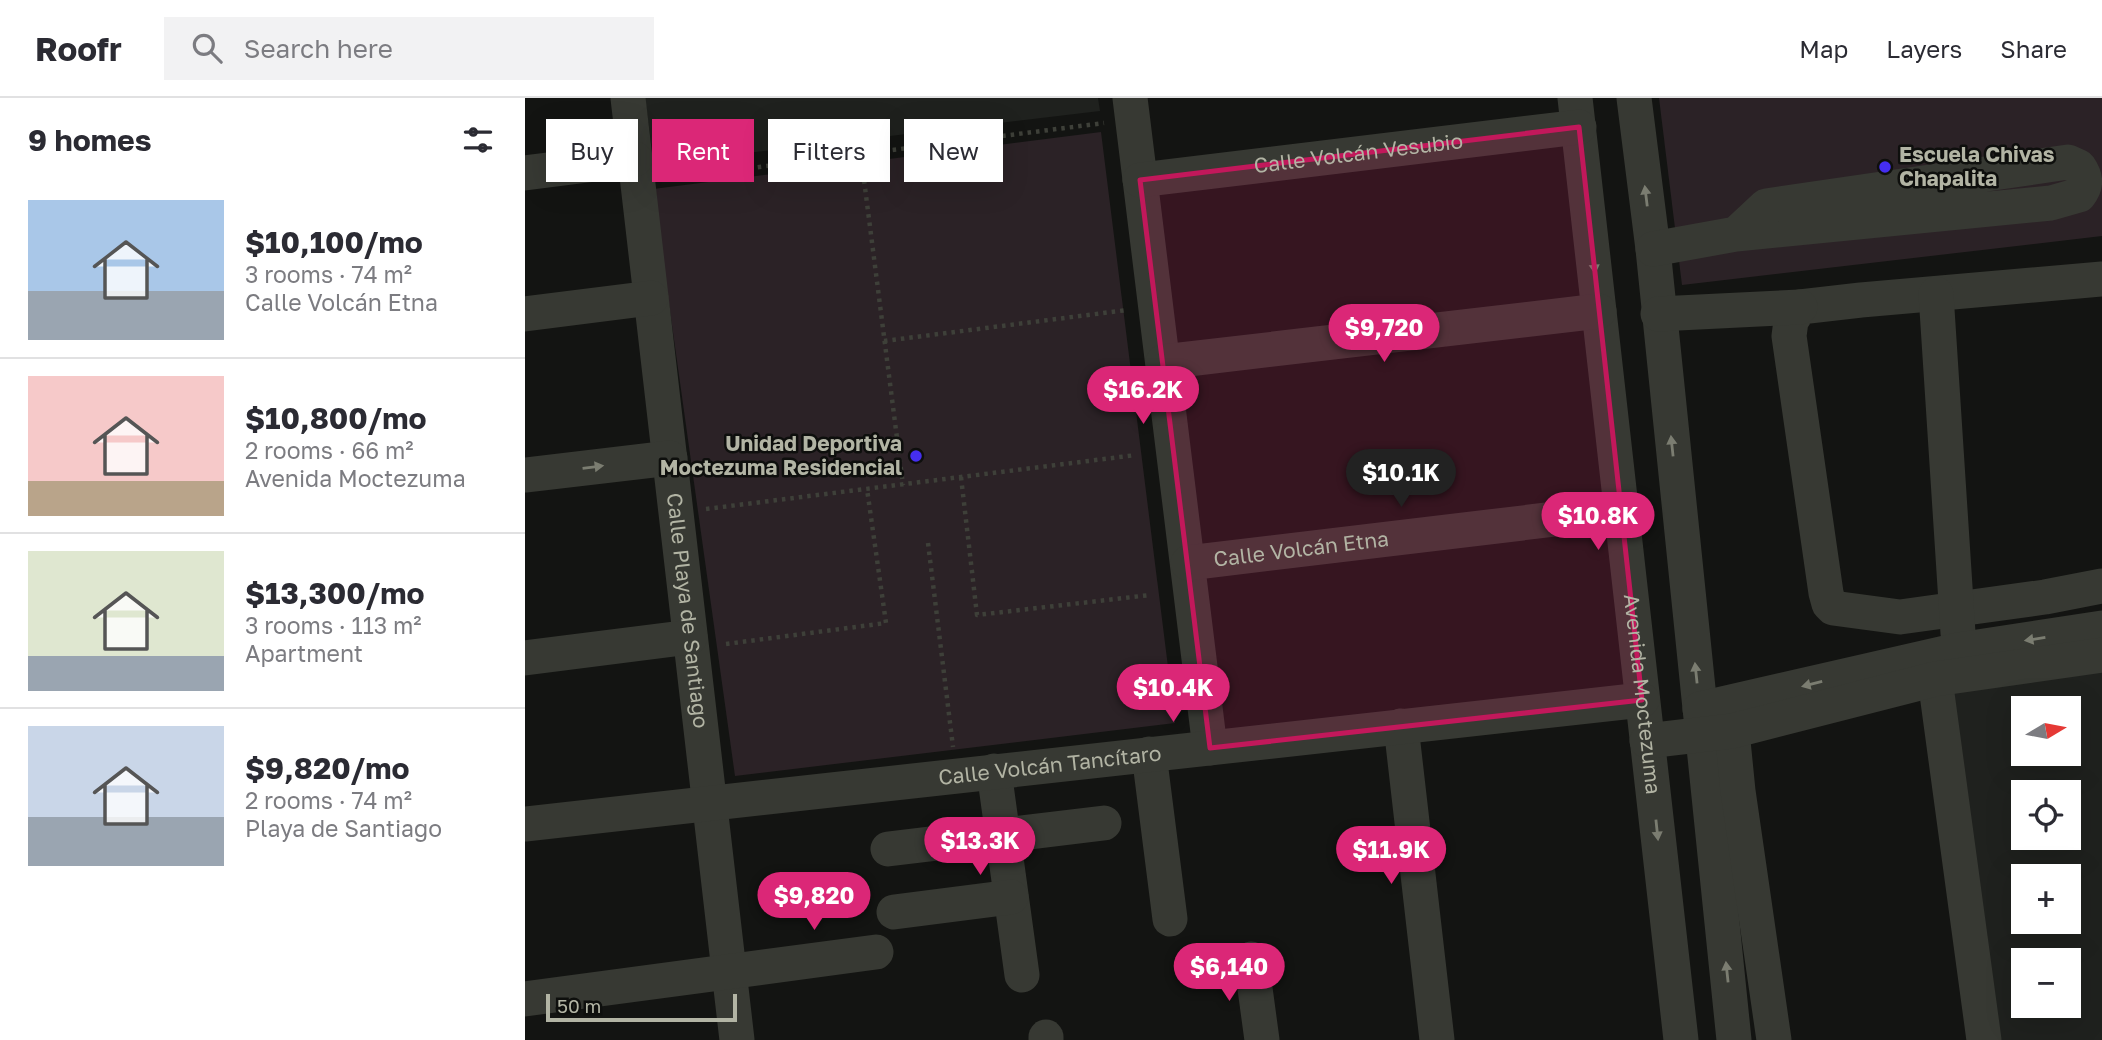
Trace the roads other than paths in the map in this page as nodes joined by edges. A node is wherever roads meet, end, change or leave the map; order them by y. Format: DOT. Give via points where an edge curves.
graph roads {
  1 [pos="628,98"];
  2 [pos="1634,98"];
  3 [pos="1132,108"];
  4 [pos="1577,113"];
  5 [pos="631,119"];
  6 [pos="525,173"];
  7 [pos="546,173"];
  8 [pos="638,180"];
  9 [pos="1140,180"];
  10 [pos="1736,234"];
  11 [pos="1653,249"];
  12 [pos="2102,279"];
  13 [pos="1936,294"];
  14 [pos="651,298"];
  15 [pos="1800,307"];
  16 [pos="1599,312"];
  17 [pos="525,314"];
  18 [pos="1658,314"];
  19 [pos="1163,362"];
  20 [pos="670,458"];
  21 [pos="525,475"];
  22 [pos="1622,511"];
  23 [pos="1188,563"];
  24 [pos="2102,586"];
  25 [pos="1957,610"];
  26 [pos="2102,628"];
  27 [pos="690,637"];
  28 [pos="2102,655"];
  29 [pos="525,658"];
  30 [pos="1952,668"];
  31 [pos="1643,700"];
  32 [pos="1711,725"];
  33 [pos="1401,726"];
  34 [pos="1647,741"];
  35 [pos="1210,748"];
  36 [pos="1149,754"];
  37 [pos="994,771"];
  38 [pos="709,803"];
  39 [pos="1104,823"];
  40 [pos="525,824"];
  41 [pos="1002,835"];
  42 [pos="888,849"];
  43 [pos="1011,897"];
  44 [pos="894,912"];
  45 [pos="1170,919"];
  46 [pos="876,952"];
  47 [pos="1251,959"];
  48 [pos="729,972"];
  49 [pos="1022,975"];
  50 [pos="525,999"];
  51 [pos="737,1040"];
  52 [pos="1262,1040"];
  53 [pos="1437,1040"];
  54 [pos="1681,1040"];
  55 [pos="1734,1040"];
  56 [pos="1774,1040"];
  57 [pos="1984,1040"];
  1 -- 5 [label="street, Calle Playa de Santiago"];
  11 -- 2 [label="street, one-way"];
  3 -- 9 [label="street"];
  4 -- 9 [label="street, Calle Volcán Vesubio"];
  4 -- 16 [label="street, Avenida Moctezuma, one-way"];
  6 -- 7 [label="street"];
  8 -- 14 [label="street, Calle Playa de Santiago"];
  9 -- 19 [label="street"];
  10 -- 10 [label="street" via="2050,203 2079,195 2085,178 2079,167 2068,162 1766,206"];
  10 -- 11 [label="street"];
  11 -- 18 [label="street"];
  12 -- 13 [label="street"];
  13 -- 15 [label="street"];
  13 -- 25 [label="street"];
  14 -- 17 [label="street"];
  14 -- 20 [label="street, Calle Playa de Santiago"];
  15 -- 18 [label="street"];
  15 -- 25 [label="street" via="1789,336 1829,604 1838,610 1900,617"];
  16 -- 19 [label="street"];
  16 -- 22 [label="street, Avenida Moctezuma"];
  32 -- 18 [label="street, one-way"];
  19 -- 23 [label="street"];
  21 -- 20 [label="street, one-way"];
  20 -- 27 [label="street, Calle Playa de Santiago"];
  22 -- 23 [label="street, Calle Volcán Etna"];
  22 -- 31 [label="street, Avenida Moctezuma"];
  23 -- 35 [label="street"];
  24 -- 25 [label="street"];
  25 -- 30 [label="street"];
  26 -- 30 [label="street, one-way"];
  27 -- 29 [label="street"];
  27 -- 38 [label="street, Calle Playa de Santiago"];
  28 -- 30 [label="street"];
  30 -- 32 [label="street"];
  30 -- 57 [label="street"];
  31 -- 33 [label="street, Calle Volcán Tancítaro"];
  31 -- 34 [label="street, Avenida Moctezuma"];
  32 -- 34 [label="street"];
  55 -- 32 [label="street, one-way"];
  32 -- 56 [label="street" via="1738,791"];
  33 -- 35 [label="street, Calle Volcán Tancítaro"];
  33 -- 53 [label="street"];
  34 -- 54 [label="street, Avenida Moctezuma, one-way"];
  35 -- 36 [label="street, Calle Volcán Tancítaro"];
  36 -- 37 [label="street, Calle Volcán Tancítaro"];
  36 -- 45 [label="street"];
  37 -- 38 [label="street, Calle Volcán Tancítaro"];
  37 -- 41 [label="street"];
  38 -- 40 [label="street, Calle Volcán Tancítaro"];
  38 -- 48 [label="street, Calle Playa de Santiago"];
  39 -- 41 [label="street"];
  41 -- 42 [label="street"];
  41 -- 43 [label="street"];
  43 -- 44 [label="street"];
  43 -- 49 [label="street"];
  46 -- 48 [label="street"];
  47 -- 52 [label="street"];
  48 -- 50 [label="street"];
  48 -- 51 [label="street, Calle Playa de Santiago"];
}
